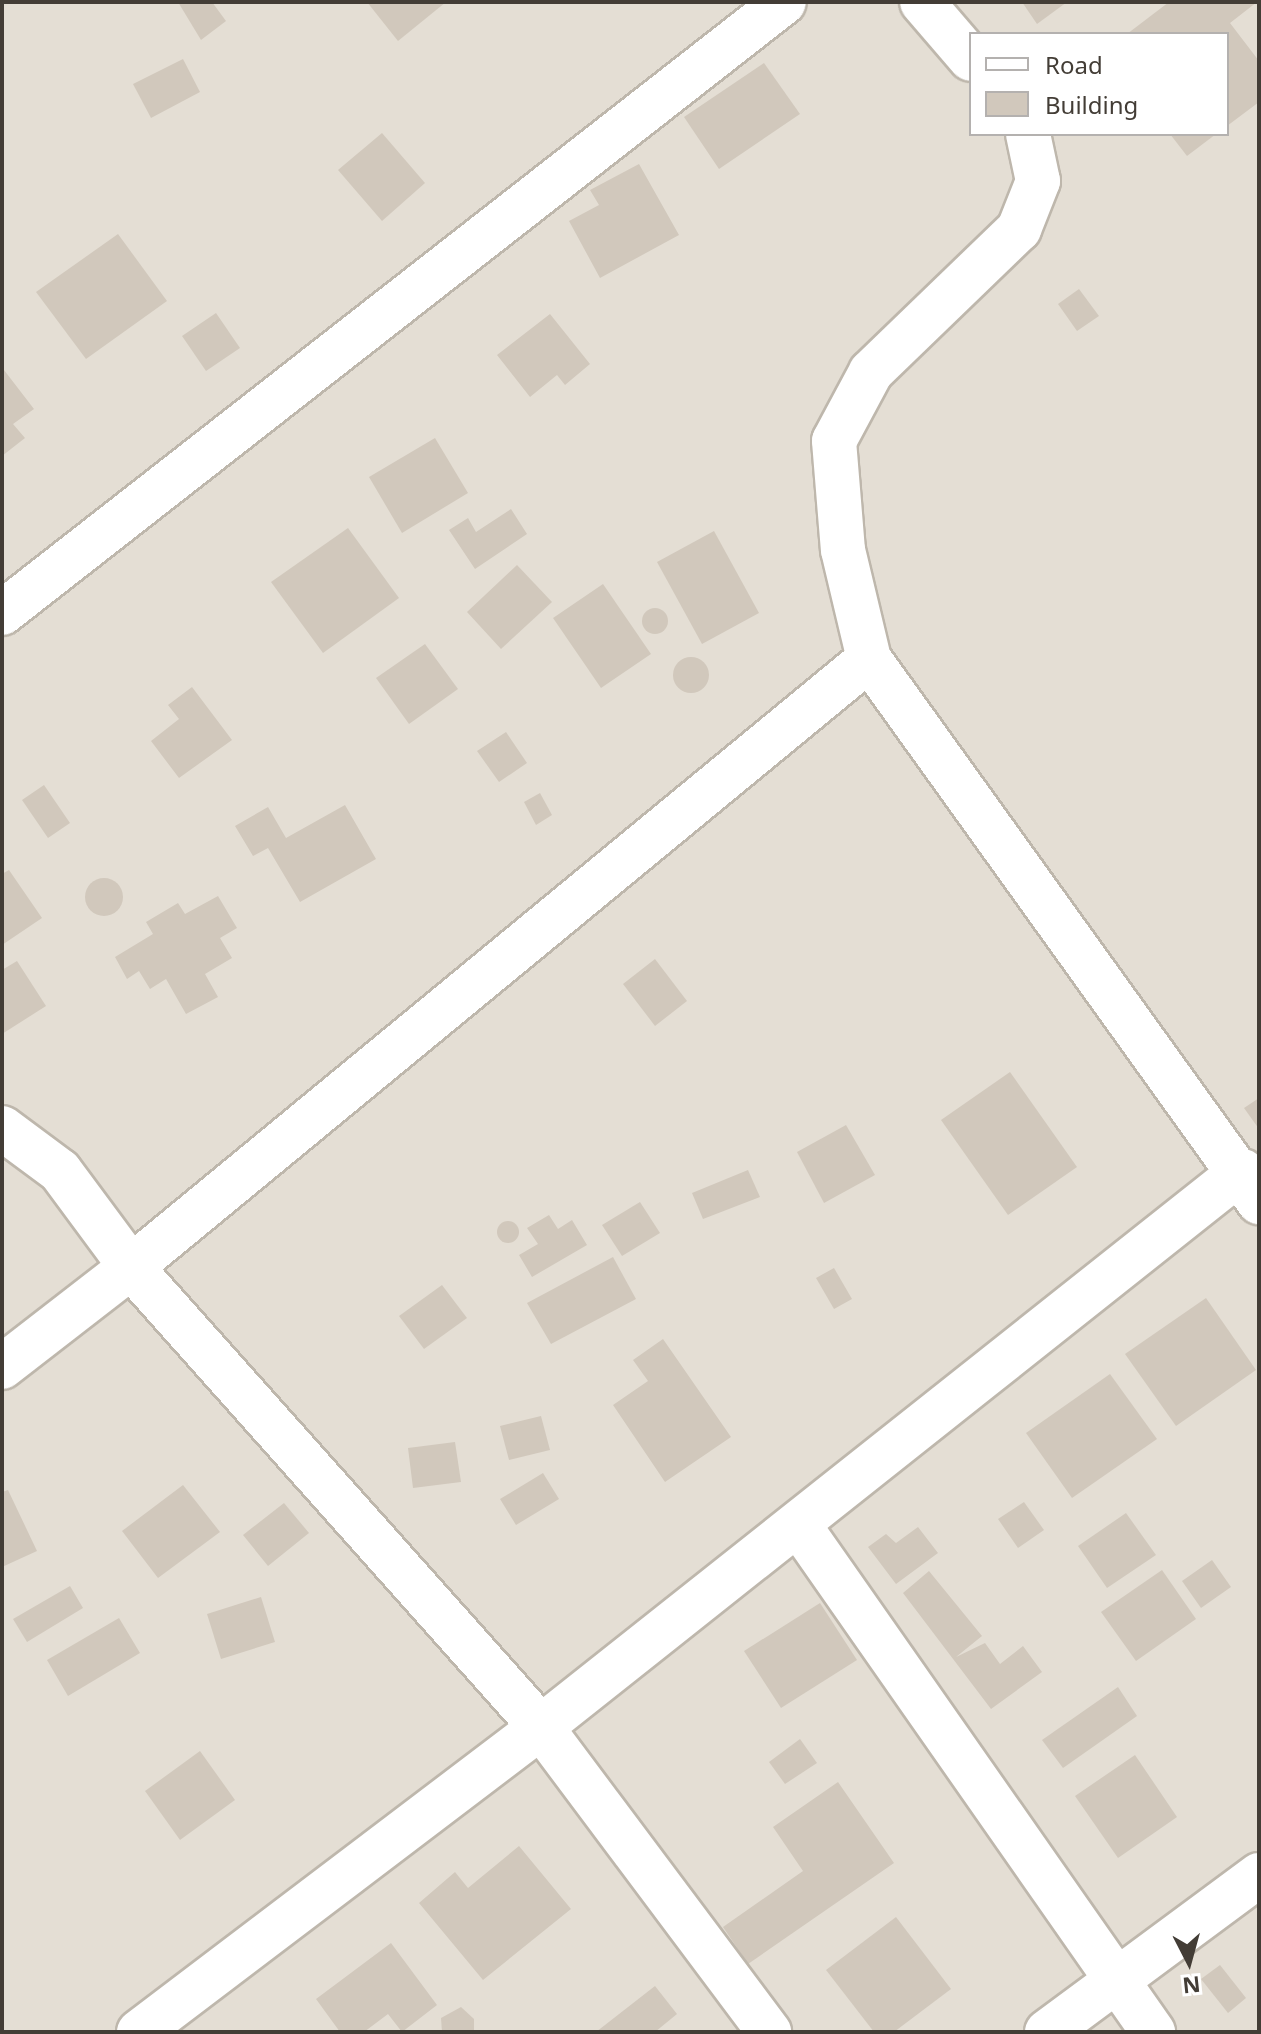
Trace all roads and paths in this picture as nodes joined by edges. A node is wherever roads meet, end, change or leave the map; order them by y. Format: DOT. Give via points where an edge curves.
graph roads {
  1 [pos="784,2"];
  2 [pos="922,2"];
  3 [pos="969,57"];
  4 [pos="1028,136"];
  5 [pos="2,613"];
  6 [pos="869,659"];
  7 [pos="2,1128"];
  8 [pos="1250,1187"];
  9 [pos="131,1267"];
  10 [pos="2,1367"];
  11 [pos="798,1524"];
  12 [pos="541,1727"];
  13 [pos="1259,1875"];
  14 [pos="1120,1982"];
  15 [pos="139,2032"];
  16 [pos="769,2032"];
  17 [pos="1047,2032"];
  18 [pos="1153,2032"];
  1 -- 5 [label="street"];
  2 -- 3 [label="street"];
  4 -- 6 [label="street" via="1038,181 1019,229 871,372 834,441 843,550"];
  6 -- 8 [label="street"];
  6 -- 9 [label="street"];
  7 -- 9 [label="street" via="60,1171"];
  8 -- 11 [label="street"];
  9 -- 10 [label="street"];
  9 -- 12 [label="street"];
  11 -- 12 [label="street"];
  11 -- 14 [label="street"];
  12 -- 15 [label="street"];
  12 -- 16 [label="street"];
  13 -- 14 [label="street"];
  14 -- 17 [label="street"];
  14 -- 18 [label="street"];
}
